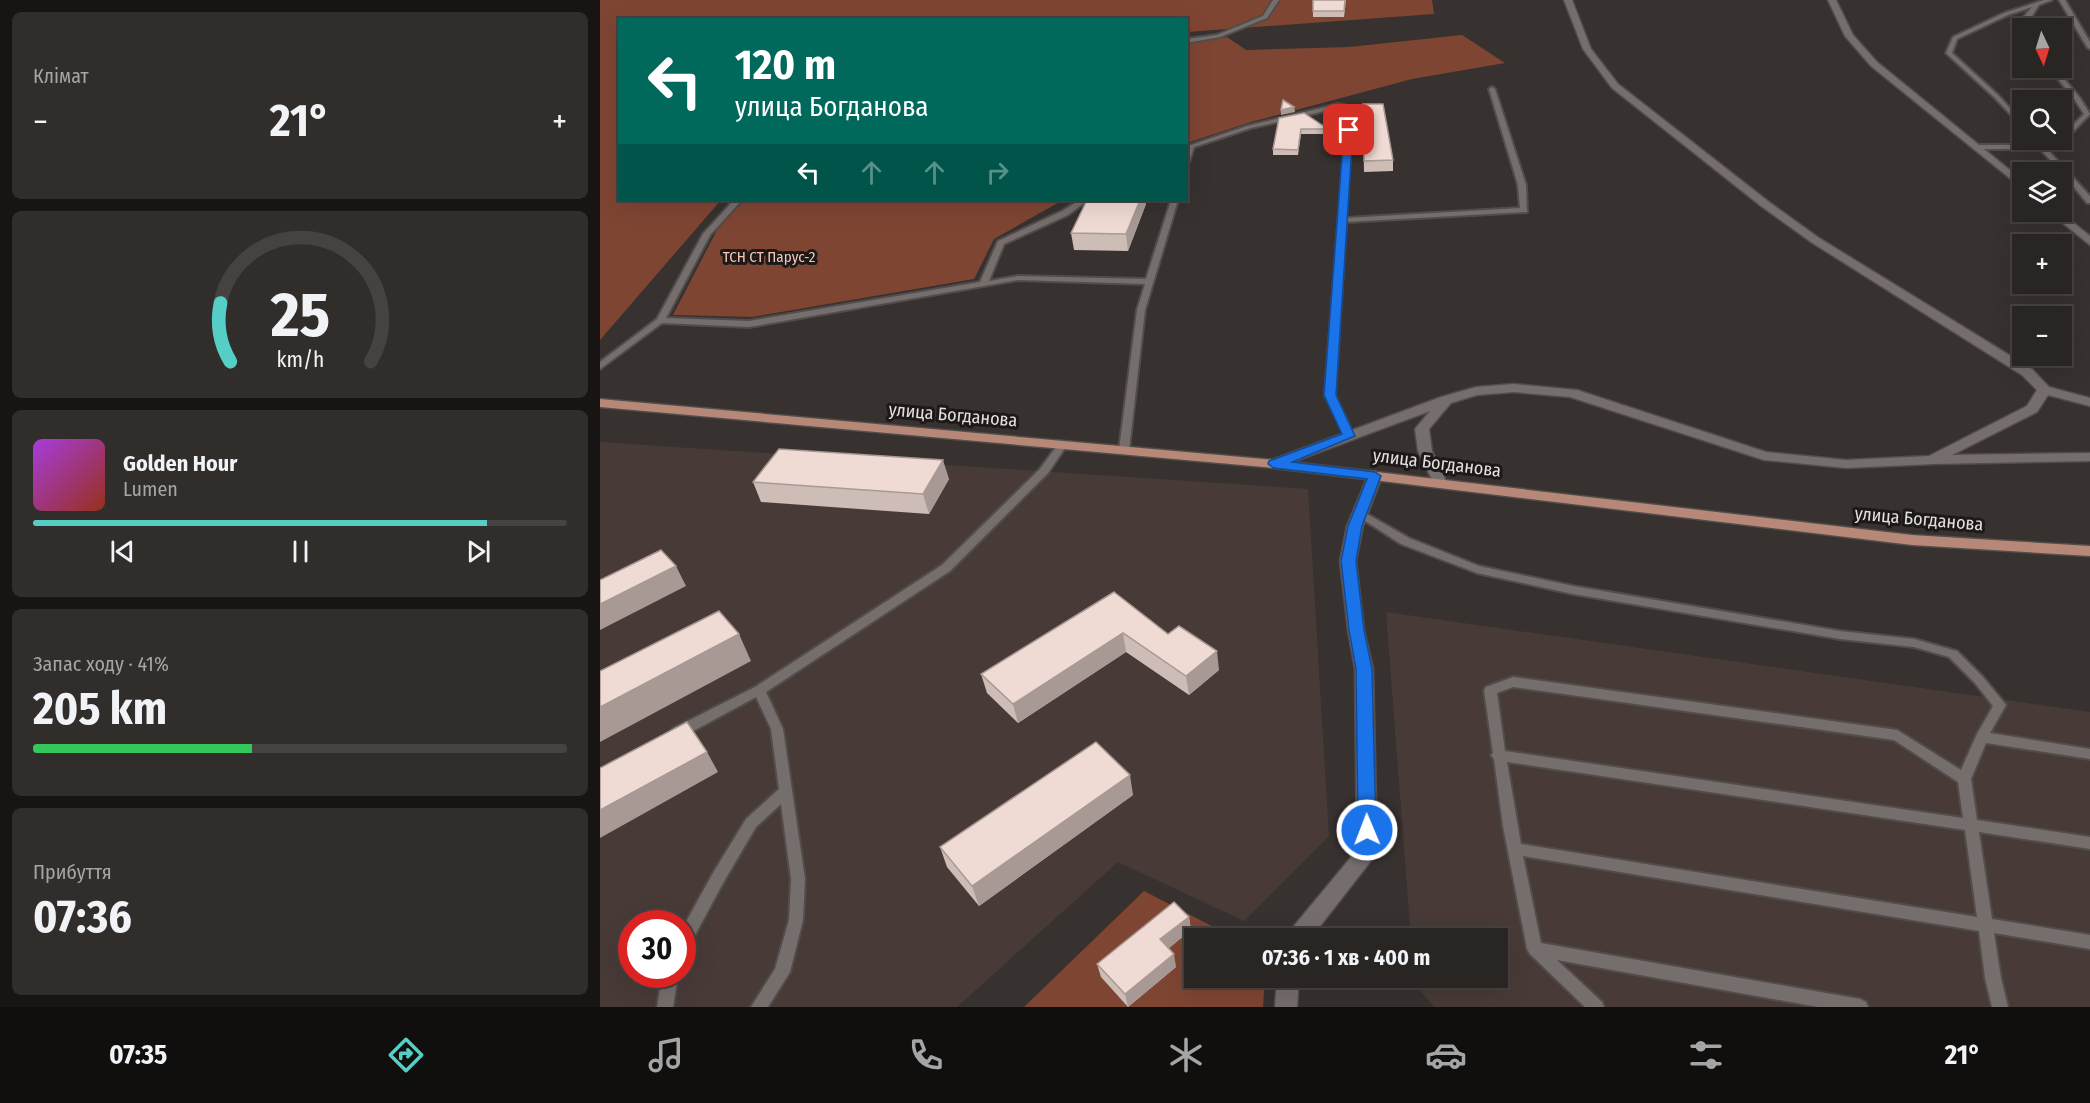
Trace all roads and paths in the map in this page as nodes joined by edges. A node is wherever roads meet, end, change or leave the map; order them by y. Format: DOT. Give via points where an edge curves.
graph roads {
  1 [pos="1276,0"];
  2 [pos="1568,0"];
  3 [pos="1832,0"];
  4 [pos="2049,0"];
  5 [pos="2061,0"];
  6 [pos="2037,4"];
  7 [pos="2027,18"];
  8 [pos="1188,41"];
  9 [pos="2090,47"];
  10 [pos="2060,78"];
  11 [pos="1492,89"];
  12 [pos="2088,113"];
  13 [pos="2012,114"];
  14 [pos="2072,130"];
  15 [pos="1189,146"];
  16 [pos="1976,147"];
  17 [pos="2012,147"];
  18 [pos="2045,150"];
  19 [pos="2056,162"];
  20 [pos="2012,175"];
  21 [pos="2072,180"];
  22 [pos="737,201"];
  23 [pos="1083,201"];
  24 [pos="1175,201"];
  25 [pos="2090,201"];
  26 [pos="1342,220"];
  27 [pos="2066,222"];
  28 [pos="2090,242"];
  29 [pos="1149,282"];
  30 [pos="983,284"];
  31 [pos="660,320"];
  32 [pos="600,366"];
  33 [pos="2044,390"];
  34 [pos="1446,400"];
  35 [pos="2090,402"];
  36 [pos="600,403"];
  37 [pos="1349,436"];
  38 [pos="1062,445"];
  39 [pos="1124,450"];
  40 [pos="2090,457"];
  41 [pos="1932,460"];
  42 [pos="1274,464"];
  43 [pos="1375,476"];
  44 [pos="1440,483"];
  45 [pos="1360,513"];
  46 [pos="2090,551"];
  47 [pos="759,690"];
  48 [pos="1982,737"];
  49 [pos="664,741"];
  50 [pos="2090,754"];
  51 [pos="1498,755"];
  52 [pos="1964,779"];
  53 [pos="786,790"];
  54 [pos="1971,826"];
  55 [pos="2090,843"];
  56 [pos="1515,849"];
  57 [pos="696,919"];
  58 [pos="1986,927"];
  59 [pos="1306,928"];
  60 [pos="2090,942"];
  61 [pos="1535,949"];
  62 [pos="668,988"];
  63 [pos="1287,988"];
  64 [pos="665,1007"];
  65 [pos="759,1007"];
  66 [pos="1286,1007"];
  67 [pos="1596,1007"];
  68 [pos="1860,1007"];
  69 [pos="2000,1007"];
  1 -- 8 [label="lane" via="1265,17 1218,36"];
  2 -- 33 [label="street" via="1587,49 1615,86 1815,240 2027,372"];
  3 -- 16 [label="street" via="1849,36 1874,64"];
  4 -- 6 [label="lane"];
  5 -- 9 [label="lane"];
  6 -- 7 [label="lane"];
  6 -- 13 [label="lane" via="1954,38 1950,52"];
  10 -- 12 [label="lane"];
  11 -- 26 [label="lane" via="1522,185 1524,210"];
  12 -- 14 [label="lane"];
  15 -- 26 [label="lane" via="1249,127 1338,106 1350,107"];
  16 -- 17 [label="lane"];
  16 -- 20 [label="street"];
  18 -- 19 [label="lane"];
  21 -- 25 [label="lane"];
  22 -- 31 [label="lane" via="707,234"];
  23 -- 30 [label="lane" via="1001,243"];
  24 -- 29 [label="lane"];
  26 -- 37 [label="lane" via="1330,395"];
  27 -- 28 [label="street"];
  29 -- 30 [label="lane" via="1018,278"];
  29 -- 39 [label="lane" via="1141,310"];
  30 -- 31 [label="lane" via="749,324"];
  31 -- 32 [label="lane"];
  33 -- 35 [label="street"];
  33 -- 41 [label="street" via="2032,409"];
  34 -- 37 [label="street"];
  34 -- 41 [label="street" via="1476,391 1514,388 1572,393 1764,456 1846,464"];
  34 -- 44 [label="street" via="1422,429 1425,451"];
  36 -- 38 [label="main road, улица Богданова"];
  37 -- 42 [label="street"];
  38 -- 39 [label="main road, улица Богданова"];
  38 -- 47 [label="lane" via="1044,471 946,568"];
  39 -- 42 [label="main road, улица Богданова"];
  40 -- 41 [label="street"];
  42 -- 43 [label="main road, улица Богданова"];
  43 -- 44 [label="main road, улица Богданова"];
  43 -- 45 [label="street"];
  44 -- 46 [label="main road, улица Богданова" via="1912,540"];
  45 -- 48 [label="lane" via="1405,541 1476,569 1573,591 1840,635 1914,643 1953,654 2000,705"];
  45 -- 59 [label="street" via="1348,561 1364,669 1367,853"];
  47 -- 49 [label="lane"];
  47 -- 53 [label="lane" via="777,729"];
  48 -- 50 [label="lane"];
  48 -- 52 [label="lane"];
  51 -- 52 [label="lane" via="1490,690 1513,682 1897,735"];
  51 -- 54 [label="lane"];
  51 -- 56 [label="lane"];
  52 -- 54 [label="lane"];
  53 -- 57 [label="lane" via="751,823"];
  53 -- 65 [label="lane" via="798,879 796,920 782,972"];
  54 -- 55 [label="lane"];
  54 -- 58 [label="lane"];
  56 -- 58 [label="lane"];
  56 -- 61 [label="lane"];
  58 -- 60 [label="lane"];
  58 -- 69 [label="lane"];
  61 -- 67 [label="lane"];
  61 -- 68 [label="lane"];
  62 -- 64 [label="lane"];
  63 -- 66 [label="street"];
}
